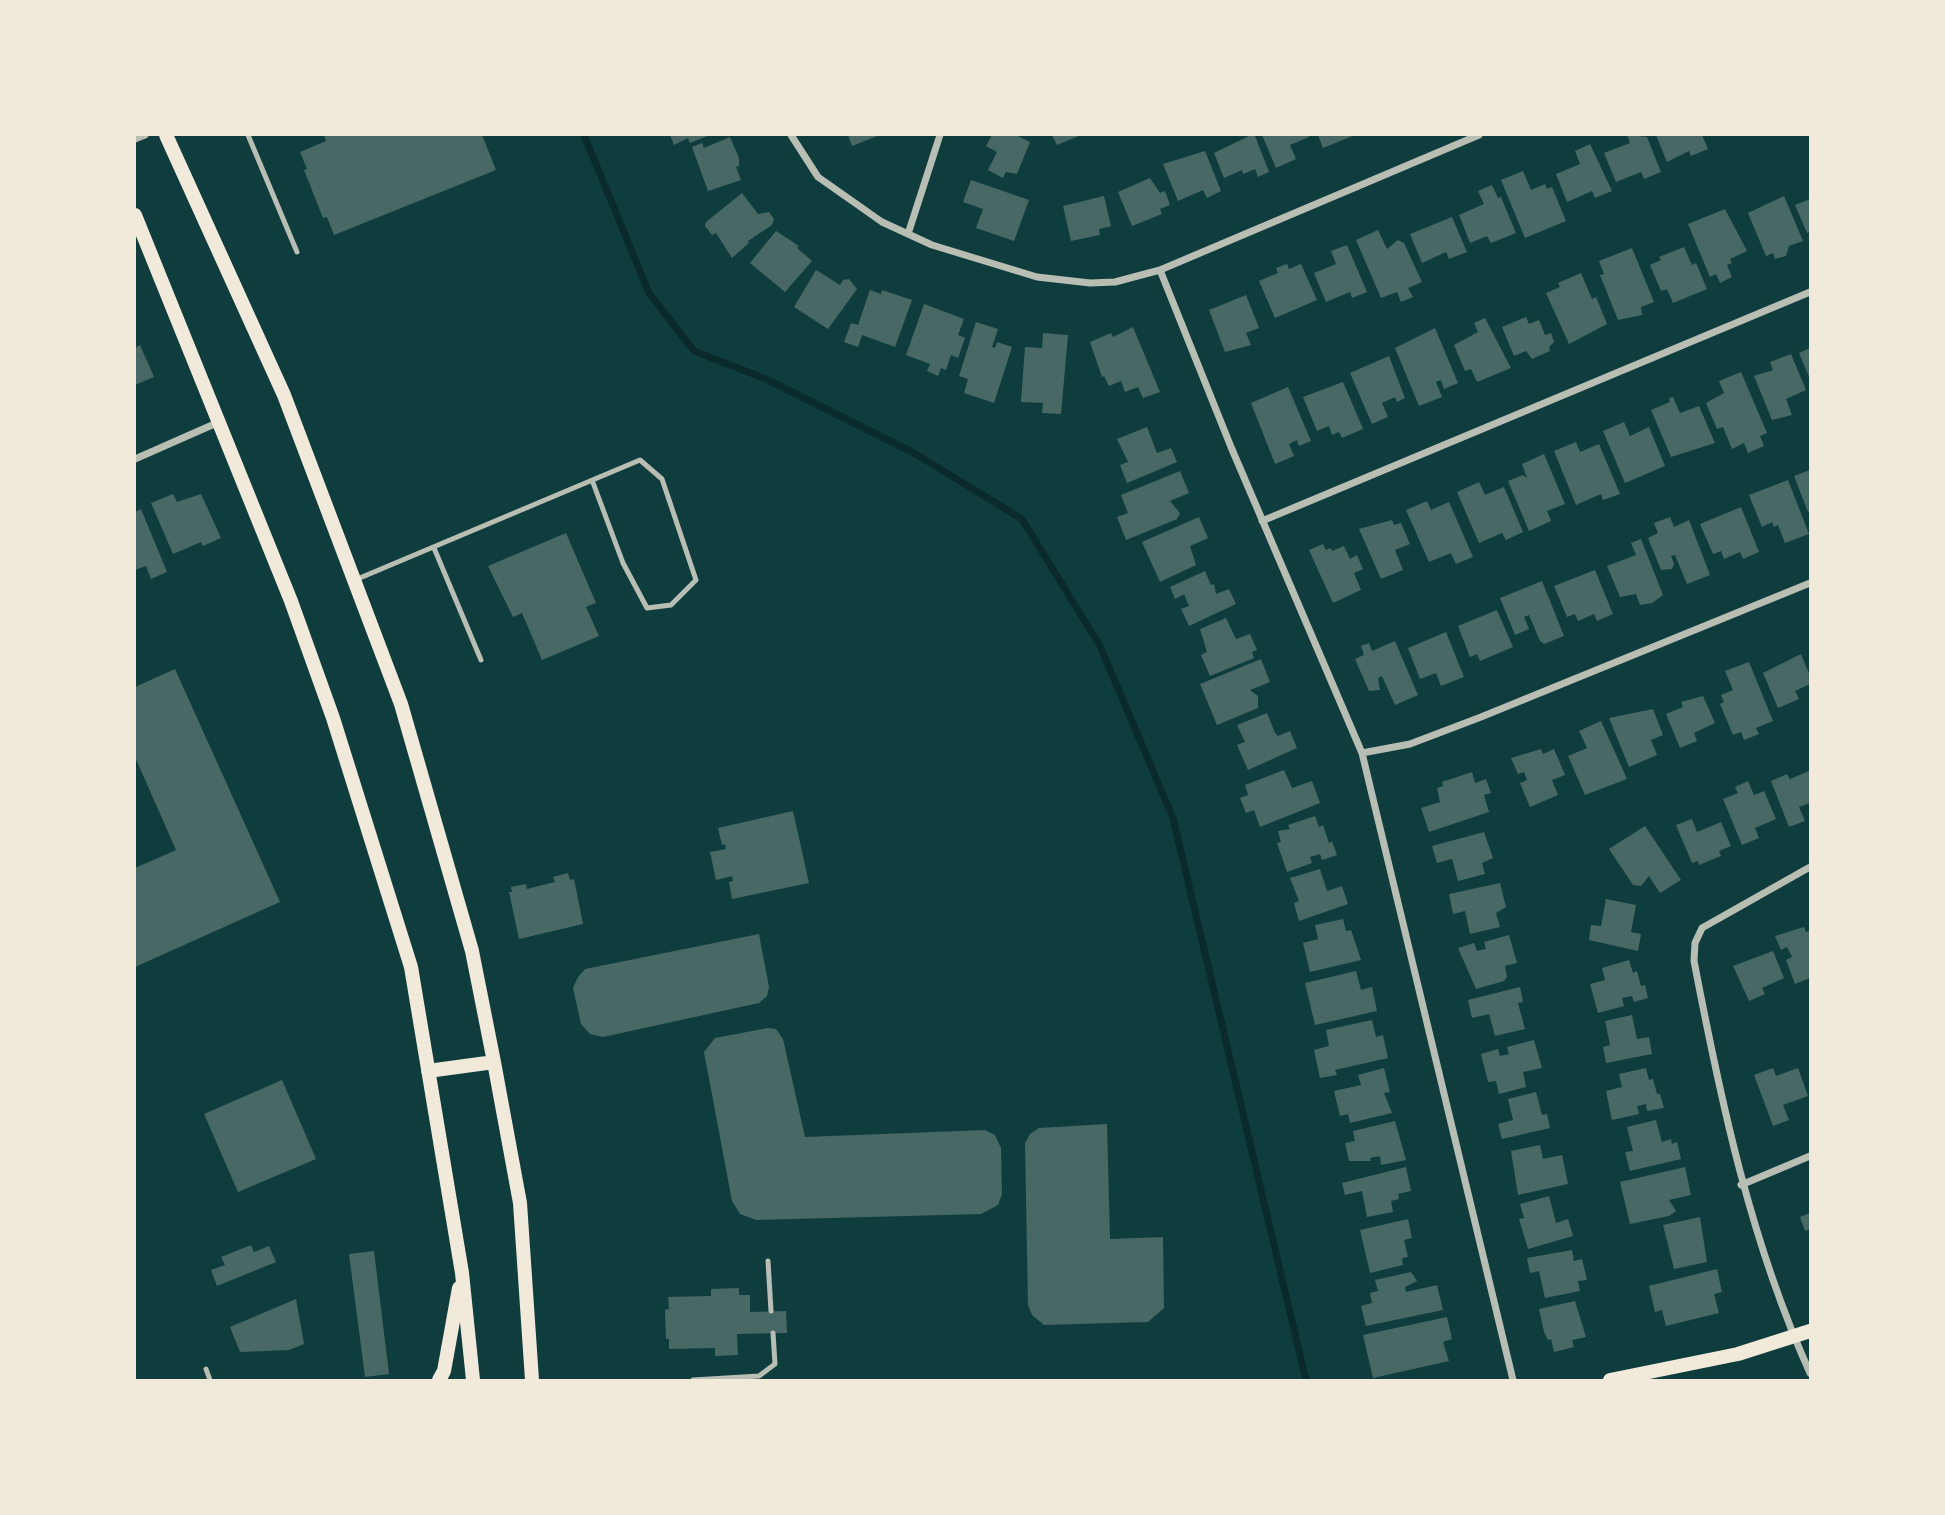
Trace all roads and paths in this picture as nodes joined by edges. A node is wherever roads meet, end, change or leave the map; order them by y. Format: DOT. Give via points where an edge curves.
graph roads {
  1 [pos="145,135"];
  2 [pos="166,135"];
  3 [pos="248,135"];
  4 [pos="791,135"];
  5 [pos="940,135"];
  6 [pos="1479,135"];
  7 [pos="135,139"];
  8 [pos="135,215"];
  9 [pos="908,234"];
  10 [pos="297,252"];
  11 [pos="1160,270"];
  12 [pos="1810,292"];
  13 [pos="219,422"];
  14 [pos="135,459"];
  15 [pos="592,480"];
  16 [pos="1262,521"];
  17 [pos="434,548"];
  18 [pos="355,580"];
  19 [pos="1810,583"];
  20 [pos="481,660"];
  21 [pos="1362,753"];
  22 [pos="1810,867"];
  23 [pos="494,1062"];
  24 [pos="428,1071"];
  25 [pos="1810,1156"];
  26 [pos="1741,1185"];
  27 [pos="768,1261"];
  28 [pos="462,1273"];
  29 [pos="771,1311"];
  30 [pos="1810,1331"];
  31 [pos="773,1333"];
  32 [pos="1794,1336"];
  33 [pos="206,1369"];
  34 [pos="1810,1373"];
  35 [pos="211,1380"];
  36 [pos="439,1380"];
  37 [pos="473,1380"];
  38 [pos="532,1380"];
  39 [pos="692,1380"];
  40 [pos="1513,1380"];
  41 [pos="1610,1380"];
  1 -- 7 [label="street"];
  2 -- 18 [label="main road" via="284,395"];
  3 -- 10 [label="lane"];
  4 -- 9 [label="street" via="818,177 882,222"];
  5 -- 9 [label="street"];
  6 -- 11 [label="street"];
  8 -- 13 [label="main road"];
  9 -- 11 [label="street" via="1037,277 1115,282"];
  11 -- 16 [label="street"];
  12 -- 16 [label="street"];
  13 -- 14 [label="street"];
  13 -- 24 [label="main road" via="333,718 411,967"];
  15 -- 15 [label="lane" via="640,460 662,479 696,580 671,605 647,608 634,587"];
  15 -- 17 [label="lane"];
  16 -- 21 [label="street"];
  17 -- 18 [label="lane"];
  17 -- 20 [label="lane"];
  18 -- 23 [label="main road" via="401,704 443,846 472,951"];
  19 -- 21 [label="street" via="1410,744"];
  21 -- 40 [label="street"];
  22 -- 26 [label="street" via="1711,922 1702,928 1695,943 1694,961"];
  23 -- 24 [label="main road"];
  23 -- 38 [label="main road" via="520,1203"];
  24 -- 28 [label="main road"];
  25 -- 26 [label="street"];
  26 -- 32 [label="street"];
  27 -- 29 [label="lane"];
  28 -- 36 [label="main road"];
  28 -- 37 [label="main road"];
  30 -- 32 [label="main road"];
  31 -- 39 [label="lane" via="775,1364 759,1376"];
  32 -- 34 [label="street"];
  32 -- 41 [label="main road" via="1738,1354"];
  33 -- 35 [label="lane"];
}
